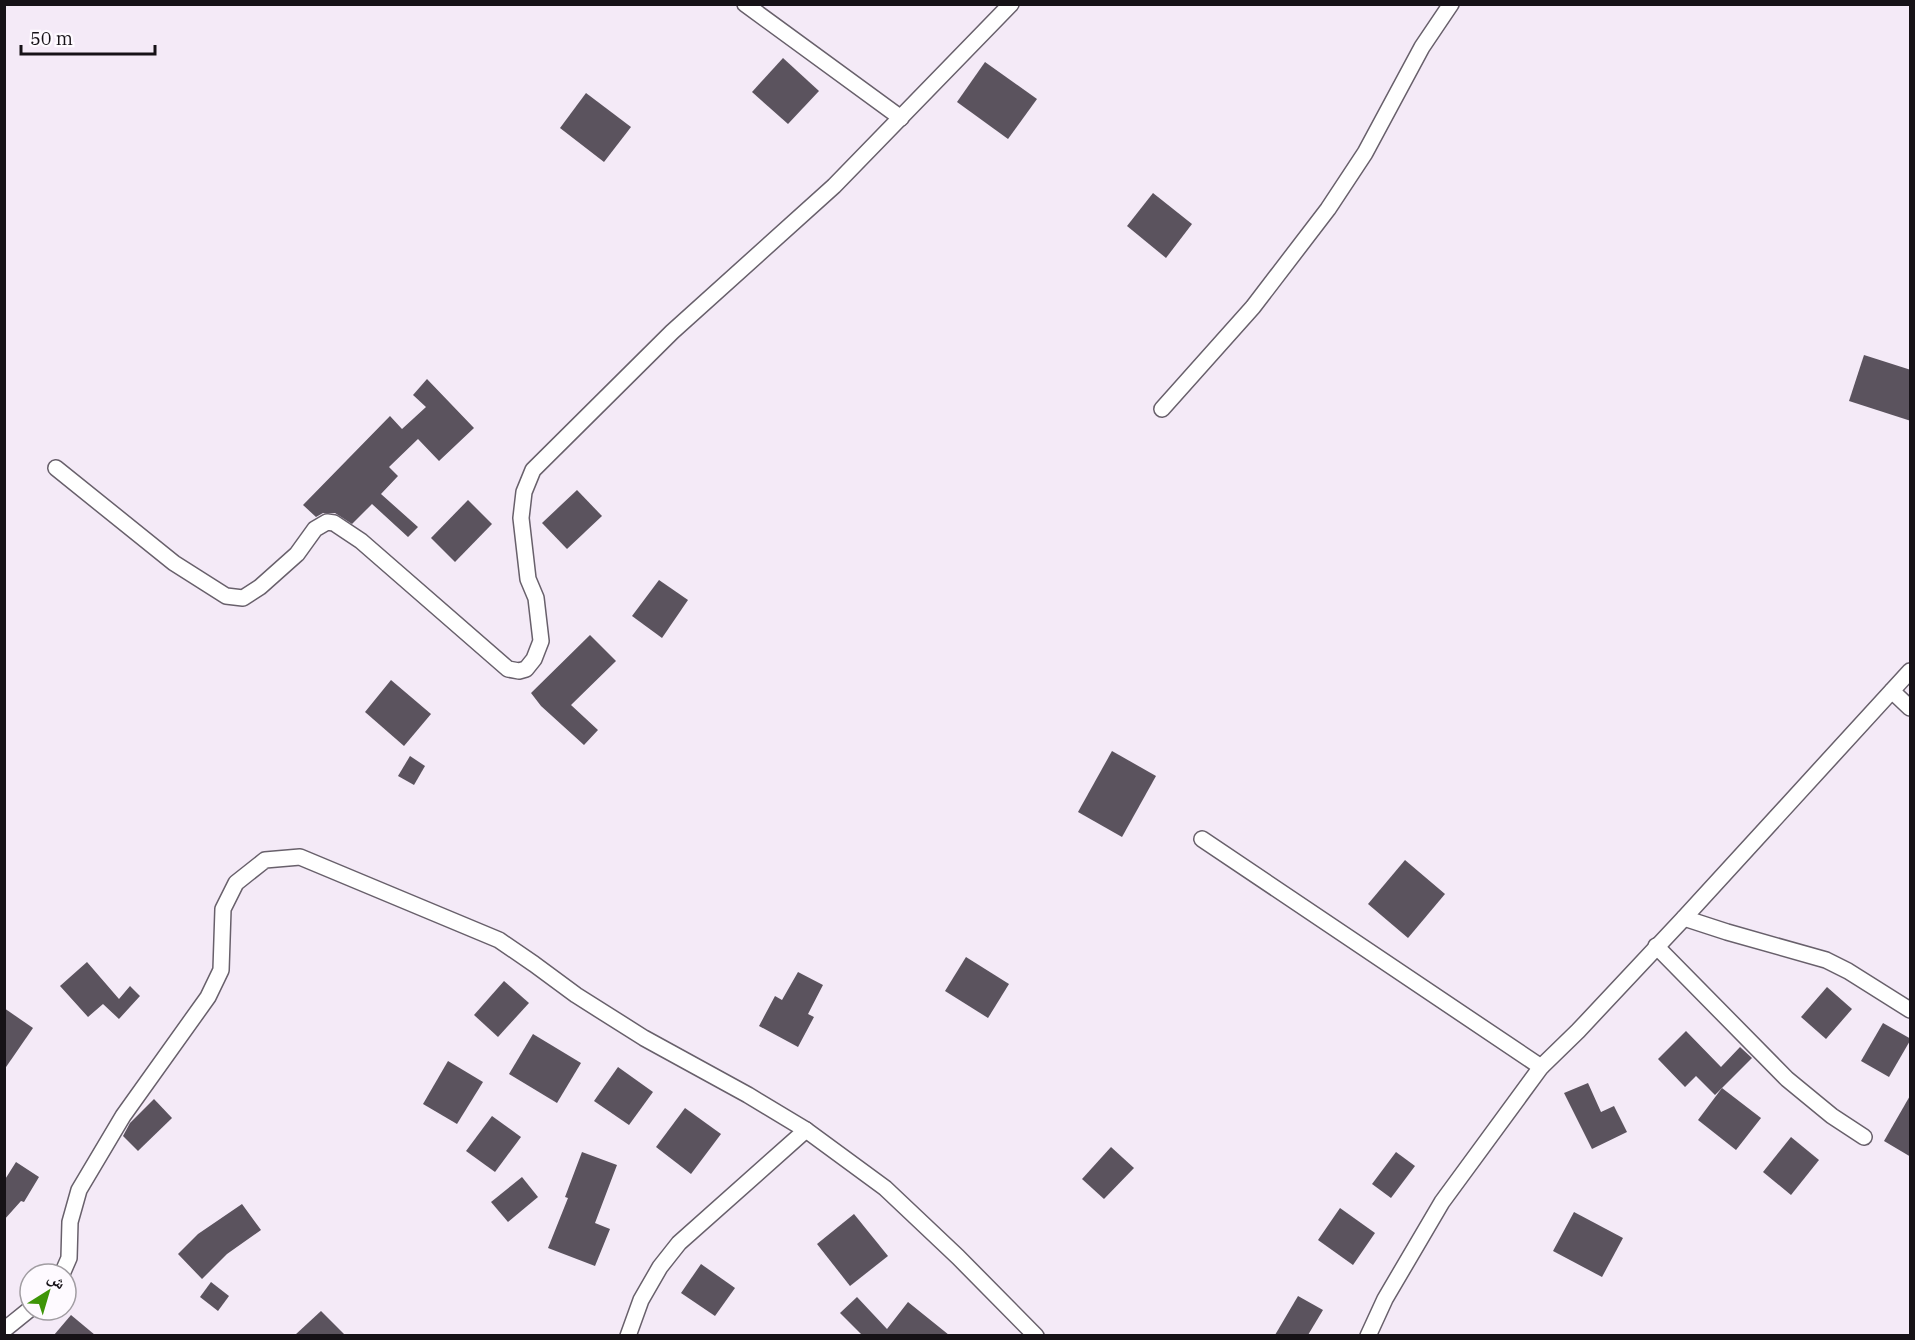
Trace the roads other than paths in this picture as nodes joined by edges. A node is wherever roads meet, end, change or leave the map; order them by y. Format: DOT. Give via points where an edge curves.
graph roads {
  1 [pos="745,4"];
  2 [pos="1011,4"];
  3 [pos="1451,4"];
  4 [pos="901,118"];
  5 [pos="1162,409"];
  6 [pos="56,468"];
  7 [pos="1911,671"];
  8 [pos="1892,691"];
  9 [pos="1911,708"];
  10 [pos="1202,838"];
  11 [pos="1684,918"];
  12 [pos="1656,946"];
  13 [pos="1911,1010"];
  14 [pos="1541,1067"];
  15 [pos="806,1130"];
  16 [pos="1864,1137"];
  17 [pos="67,1262"];
  18 [pos="18,1319"];
  19 [pos="4,1330"];
  20 [pos="628,1335"];
  21 [pos="1036,1335"];
  22 [pos="1368,1335"];
  1 -- 4 [label="street"];
  2 -- 4 [label="street"];
  3 -- 5 [label="street" via="1328,209 1253,307"];
  4 -- 6 [label="street" via="834,186 672,332 533,470 524,492 521,518 541,641 526,669 508,669 361,541 334,523 327,522 315,529 297,554 260,587 243,598 226,596 174,563"];
  7 -- 8 [label="street"];
  8 -- 9 [label="street"];
  8 -- 11 [label="street"];
  10 -- 14 [label="street"];
  11 -- 12 [label="street"];
  11 -- 13 [label="street" via="1826,960"];
  12 -- 14 [label="street"];
  12 -- 16 [label="street" via="1787,1079"];
  14 -- 22 [label="street" via="1442,1202"];
  15 -- 17 [label="street" via="644,1038 499,940 300,857 265,860 236,883 223,909 221,970 208,997 123,1116 79,1190 70,1222"];
  15 -- 20 [label="street" via="679,1242 641,1300"];
  15 -- 21 [label="street" via="885,1188"];
  18 -- 19 [label="street"];
}
